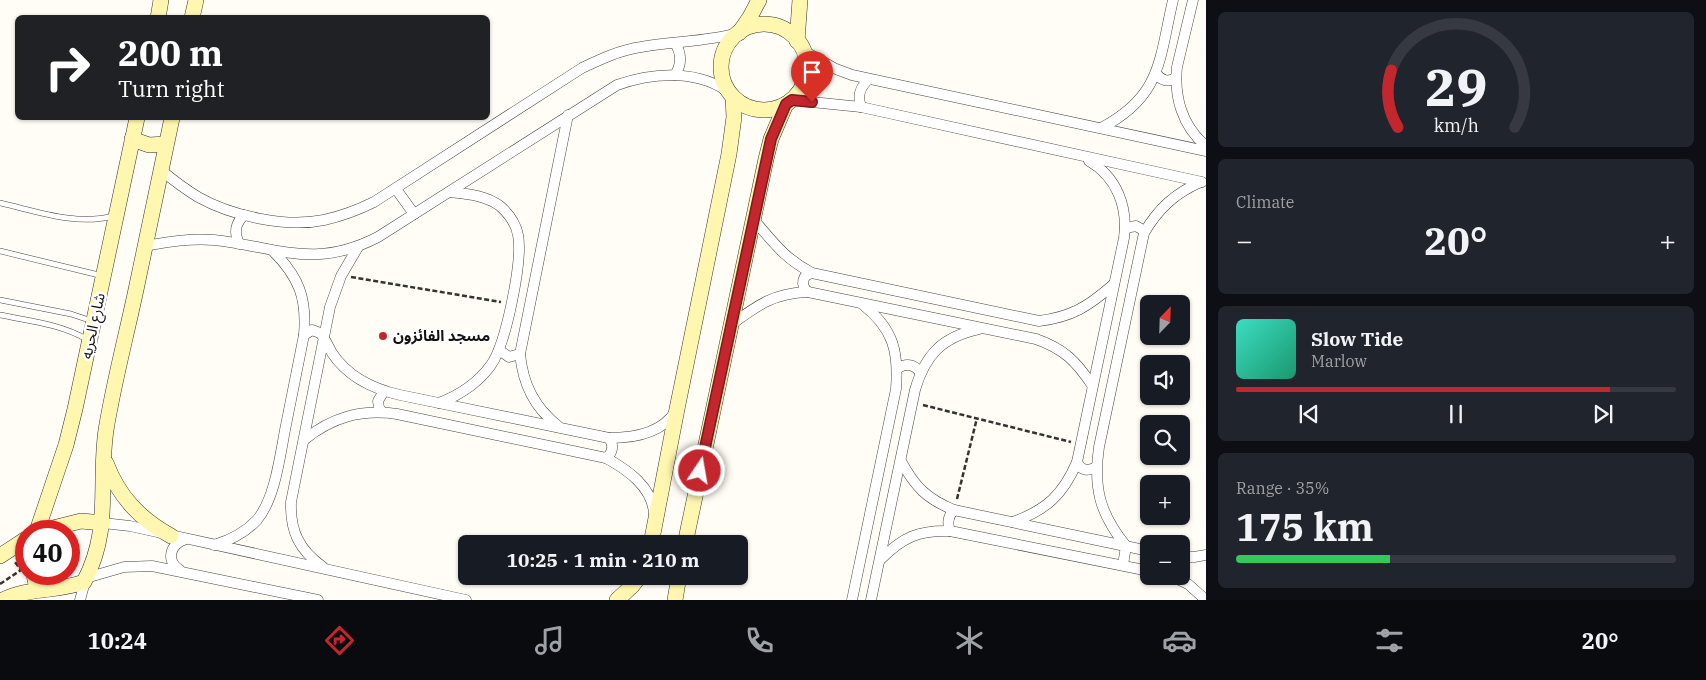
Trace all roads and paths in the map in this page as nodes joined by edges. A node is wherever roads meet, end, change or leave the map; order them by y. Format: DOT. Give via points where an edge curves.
graph roads {
  1 [pos="161,0"];
  2 [pos="196,0"];
  3 [pos="758,0"];
  4 [pos="800,0"];
  5 [pos="1165,0"];
  6 [pos="1173,0"];
  7 [pos="1192,0"];
  8 [pos="1170,12"];
  9 [pos="158,15"];
  10 [pos="193,15"];
  11 [pos="738,33"];
  12 [pos="675,43"];
  13 [pos="800,46"];
  14 [pos="1156,73"];
  15 [pos="675,75"];
  16 [pos="1176,77"];
  17 [pos="869,79"];
  18 [pos="732,96"];
  19 [pos="789,102"];
  20 [pos="861,107"];
  21 [pos="568,115"];
  22 [pos="137,120"];
  23 [pos="172,120"];
  24 [pos="1101,128"];
  25 [pos="132,139"];
  26 [pos="166,144"];
  27 [pos="1206,146"];
  28 [pos="1206,151"];
  29 [pos="1082,156"];
  30 [pos="161,170"];
  31 [pos="1204,182"];
  32 [pos="396,189"];
  33 [pos="449,192"];
  34 [pos="0,203"];
  35 [pos="414,214"];
  36 [pos="116,215"];
  37 [pos="244,215"];
  38 [pos="754,220"];
  39 [pos="1125,228"];
  40 [pos="1144,234"];
  41 [pos="239,244"];
  42 [pos="145,246"];
  43 [pos="358,246"];
  44 [pos="0,251"];
  45 [pos="273,251"];
  46 [pos="812,273"];
  47 [pos="103,276"];
  48 [pos="341,276"];
  49 [pos="1114,284"];
  50 [pos="808,292"];
  51 [pos="0,300"];
  52 [pos="859,302"];
  53 [pos="510,304"];
  54 [pos="0,315"];
  55 [pos="94,321"];
  56 [pos="1039,321"];
  57 [pos="732,324"];
  58 [pos="982,328"];
  59 [pos="304,335"];
  60 [pos="324,338"];
  61 [pos="1036,339"];
  62 [pos="89,341"];
  63 [pos="499,350"];
  64 [pos="520,354"];
  65 [pos="898,368"];
  66 [pos="920,372"];
  67 [pos="1092,385"];
  68 [pos="384,391"];
  69 [pos="912,402"];
  70 [pos="439,403"];
  71 [pos="677,410"];
  72 [pos="382,412"];
  73 [pos="977,418"];
  74 [pos="561,429"];
  75 [pos="609,438"];
  76 [pos="304,440"];
  77 [pos="1080,444"];
  78 [pos="104,457"];
  79 [pos="280,458"];
  80 [pos="606,458"];
  81 [pos="900,461"];
  82 [pos="299,462"];
  83 [pos="1077,462"];
  84 [pos="1096,467"];
  85 [pos="954,510"];
  86 [pos="42,520"];
  87 [pos="80,521"];
  88 [pos="655,521"];
  89 [pos="103,522"];
  90 [pos="1013,522"];
  91 [pos="950,531"];
  92 [pos="654,535"];
  93 [pos="687,535"];
  94 [pos="179,538"];
  95 [pos="212,546"];
  96 [pos="1126,546"];
  97 [pos="1140,549"];
  98 [pos="1206,555"];
  99 [pos="1190,557"];
  100 [pos="7,558"];
  101 [pos="880,559"];
  102 [pos="1123,566"];
  103 [pos="1140,569"];
  104 [pos="180,570"];
  105 [pos="328,570"];
  106 [pos="86,578"];
  107 [pos="0,584"];
  108 [pos="633,585"];
  109 [pos="639,585"];
  110 [pos="678,585"];
  111 [pos="682,585"];
  112 [pos="1189,585"];
  113 [pos="36,595"];
  114 [pos="3,600"];
  115 [pos="80,600"];
  116 [pos="318,600"];
  117 [pos="466,600"];
  118 [pos="617,600"];
  119 [pos="636,600"];
  120 [pos="675,600"];
  121 [pos="689,600"];
  122 [pos="852,600"];
  123 [pos="871,600"];
  124 [pos="1206,600"];
  1 -- 9 [label="street"];
  2 -- 10 [label="street"];
  3 -- 11 [label="street"];
  4 -- 13 [label="street"];
  5 -- 8 [label="street"];
  6 -- 8 [label="street"];
  7 -- 16 [label="street"];
  8 -- 14 [label="street"];
  11 -- 12 [label="street"];
  11 -- 13 [label="street" via="754,26 770,25 790,33"];
  11 -- 18 [label="street" via="730,41 721,63 724,80"];
  12 -- 15 [label="street" via="681,56"];
  12 -- 32 [label="street" via="620,52 582,68"];
  13 -- 17 [label="street" via="836,69"];
  13 -- 19 [label="street" via="807,69 806,78 798,94"];
  14 -- 16 [label="street" via="1165,81"];
  14 -- 24 [label="street" via="1135,106"];
  15 -- 18 [label="street" via="707,81 722,87"];
  15 -- 21 [label="street" via="635,79 618,85"];
  16 -- 27 [label="street" via="1178,100 1185,120"];
  17 -- 20 [label="street" via="859,92"];
  17 -- 24 [label="street"];
  18 -- 19 [label="street" via="758,110 777,108"];
  18 -- 71 [label="street" via="734,117 730,154"];
  19 -- 20 [label="street"];
  19 -- 38 [label="street" via="771,139"];
  20 -- 29 [label="street"];
  21 -- 33 [label="street"];
  21 -- 64 [label="street"];
  22 -- 25 [label="street, شارع الحريه"];
  23 -- 26 [label="street"];
  24 -- 28 [label="street"];
  25 -- 26 [label="street"];
  25 -- 36 [label="street, شارع الحريه"];
  26 -- 30 [label="street"];
  29 -- 31 [label="street"];
  29 -- 39 [label="street" via="1110,178 1119,193"];
  30 -- 37 [label="street" via="200,198"];
  30 -- 42 [label="street"];
  31 -- 40 [label="street" via="1187,188 1162,207"];
  32 -- 35 [label="street"];
  32 -- 37 [label="street" via="349,214 322,221 294,223"];
  33 -- 35 [label="street"];
  33 -- 53 [label="street" via="487,198 511,219 518,233 519,249"];
  34 -- 36 [label="lane" via="76,219"];
  35 -- 43 [label="street"];
  36 -- 47 [label="street, شارع الحريه"];
  37 -- 41 [label="street" via="236,225"];
  38 -- 46 [label="street" via="786,257"];
  38 -- 57 [label="street"];
  39 -- 40 [label="street" via="1136,226"];
  39 -- 49 [label="street"];
  40 -- 84 [label="street"];
  41 -- 42 [label="street" via="192,240"];
  41 -- 45 [label="street"];
  42 -- 78 [label="street" via="111,403"];
  43 -- 45 [label="street" via="316,255"];
  43 -- 48 [label="street"];
  44 -- 47 [label="lane"];
  45 -- 59 [label="street" via="297,280 306,316"];
  46 -- 50 [label="street" via="803,280 803,287"];
  46 -- 56 [label="street"];
  47 -- 55 [label="street, شارع الحريه"];
  48 -- 53 [label="path"];
  48 -- 60 [label="street" via="334,292"];
  49 -- 56 [label="street" via="1086,308 1071,315"];
  49 -- 67 [label="street"];
  50 -- 52 [label="street"];
  50 -- 57 [label="street" via="776,296"];
  51 -- 55 [label="lane"];
  52 -- 58 [label="street"];
  52 -- 65 [label="street" via="877,318 890,338"];
  53 -- 63 [label="street"];
  54 -- 62 [label="lane" via="55,326"];
  55 -- 62 [label="street, شارع الحريه"];
  56 -- 61 [label="street" via="1041,333"];
  57 -- 93 [label="street"];
  58 -- 61 [label="street"];
  58 -- 66 [label="street" via="952,338 939,347"];
  59 -- 60 [label="street" via="315,330"];
  59 -- 79 [label="street"];
  60 -- 68 [label="street" via="342,366 362,381"];
  60 -- 76 [label="street"];
  61 -- 67 [label="street" via="1071,358"];
  62 -- 86 [label="street, شارع الحريه" via="66,445"];
  63 -- 64 [label="street" via="509,356"];
  63 -- 70 [label="street" via="481,377 455,397"];
  64 -- 74 [label="street" via="531,396"];
  65 -- 66 [label="street" via="910,365"];
  65 -- 122 [label="street"];
  66 -- 69 [label="street"];
  67 -- 77 [label="street"];
  68 -- 70 [label="street"];
  68 -- 72 [label="street" via="378,401"];
  69 -- 73 [label="path"];
  69 -- 81 [label="street"];
  70 -- 74 [label="street"];
  71 -- 75 [label="street" via="670,420 656,429 641,435"];
  71 -- 88 [label="street"];
  72 -- 76 [label="street" via="340,418 327,423"];
  72 -- 80 [label="street"];
  73 -- 77 [label="path"];
  73 -- 85 [label="path"];
  74 -- 75 [label="street"];
  75 -- 80 [label="street" via="613,449"];
  76 -- 82 [label="street"];
  77 -- 83 [label="street"];
  78 -- 89 [label="street"];
  78 -- 94 [label="street" via="122,496 136,512 153,526"];
  79 -- 82 [label="street" via="286,464"];
  79 -- 95 [label="street" via="267,504 257,519 245,532"];
  80 -- 88 [label="street" via="634,476 646,489 654,504"];
  81 -- 85 [label="street" via="922,492"];
  81 -- 101 [label="street"];
  82 -- 105 [label="street" via="290,518 303,549"];
  83 -- 84 [label="street" via="1085,470"];
  83 -- 90 [label="street" via="1070,479 1046,506"];
  84 -- 96 [label="street" via="1096,484 1106,518"];
  85 -- 90 [label="street"];
  85 -- 91 [label="street" via="949,518"];
  87 -- 89 [label="street"];
  88 -- 92 [label="street"];
  89 -- 94 [label="street"];
  89 -- 106 [label="street" via="97,553"];
  90 -- 96 [label="street"];
  91 -- 101 [label="street" via="935,530 904,539"];
  91 -- 102 [label="street"];
  94 -- 95 [label="street"];
  94 -- 104 [label="street" via="171,553 172,563"];
  95 -- 105 [label="street"];
  96 -- 97 [label="street"];
  96 -- 102 [label="street"];
  98 -- 99 [label="street"];
  100 -- 107 [label="path" via="21,570"];
  101 -- 123 [label="street"];
  102 -- 103 [label="street"];
  104 -- 106 [label="street" via="138,565"];
  104 -- 116 [label="street"];
  105 -- 117 [label="street"];
  106 -- 113 [label="street" via="84,582"];
  106 -- 115 [label="street"];
  108 -- 118 [label="street"];
  109 -- 119 [label="street"];
  110 -- 120 [label="street"];
  111 -- 121 [label="street"];
  112 -- 124 [label="street"];
  113 -- 114 [label="street" via="15,594"];
}
